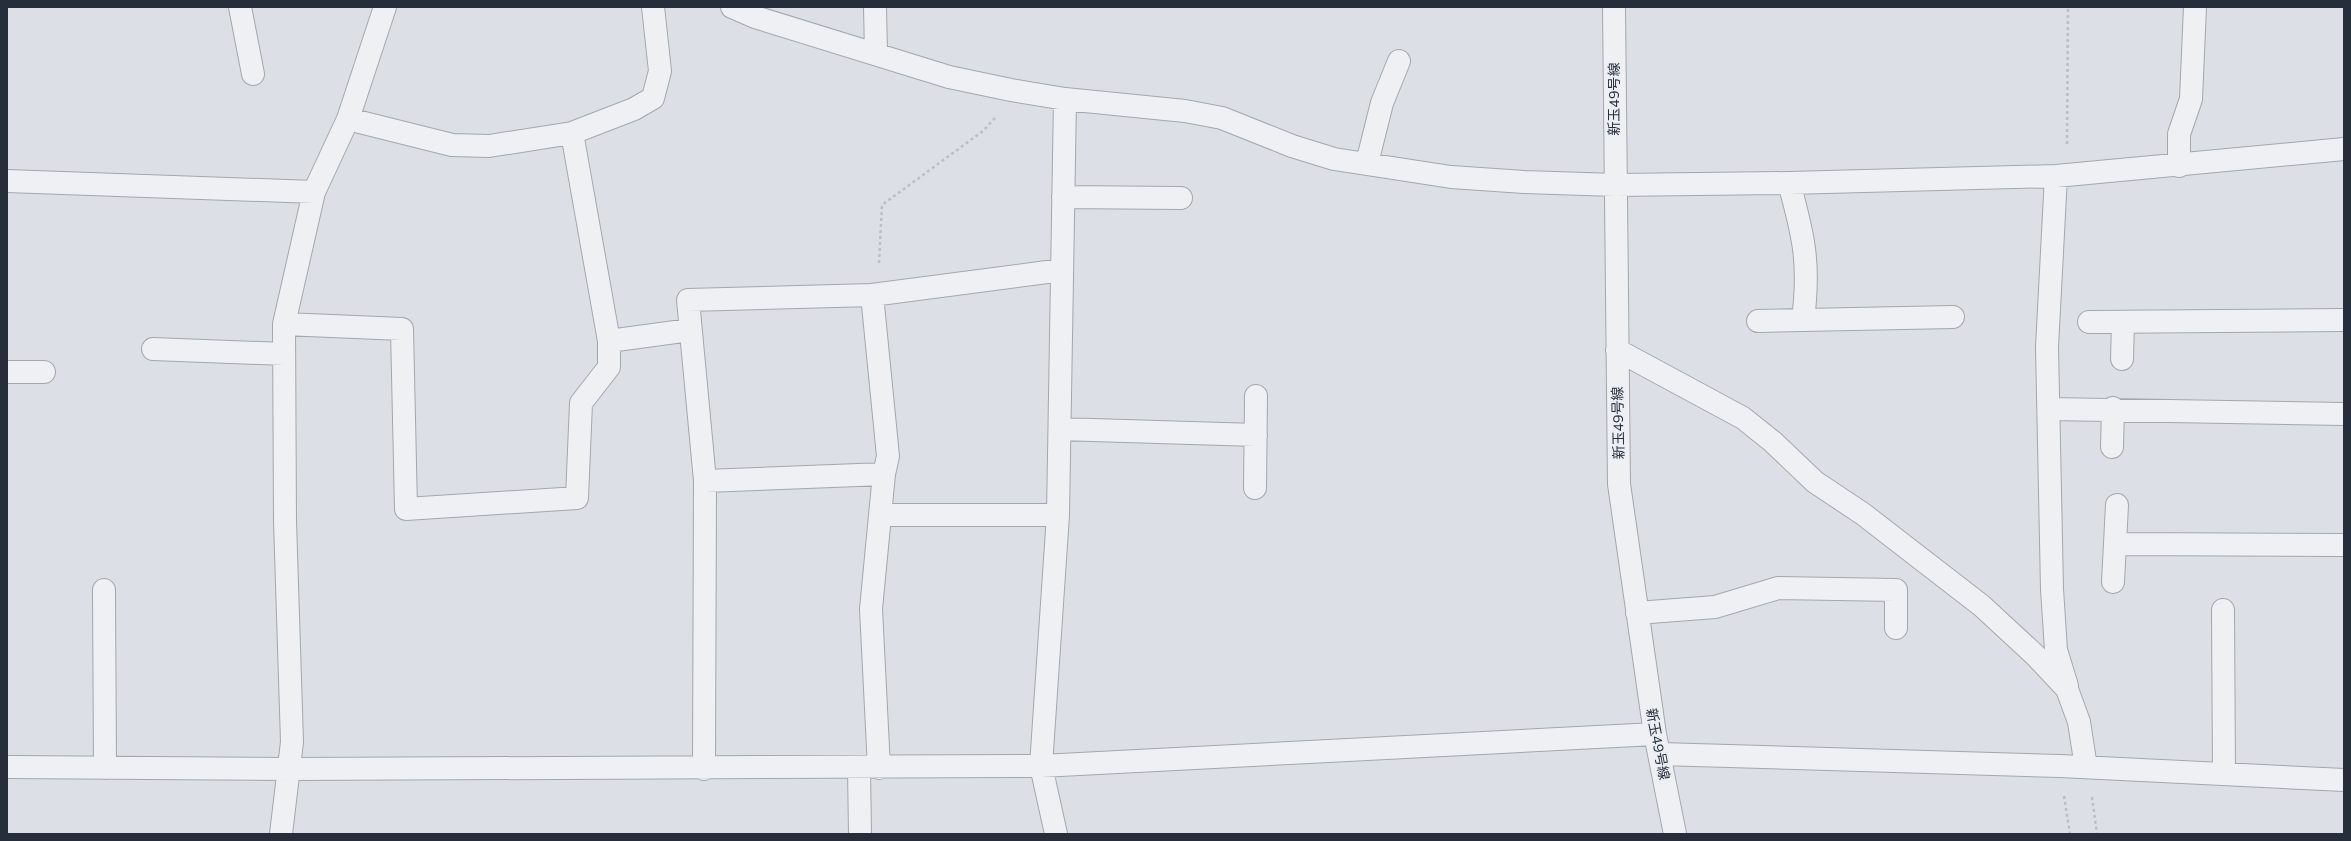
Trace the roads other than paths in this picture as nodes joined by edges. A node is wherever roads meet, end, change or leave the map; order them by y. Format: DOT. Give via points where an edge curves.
graph roads {
  1 [pos="240,7"];
  2 [pos="385,7"];
  3 [pos="653,7"];
  4 [pos="732,7"];
  5 [pos="876,7"];
  6 [pos="1614,7"];
  7 [pos="2195,7"];
  8 [pos="876,53"];
  9 [pos="1399,61"];
  10 [pos="254,74"];
  11 [pos="1064,99"];
  12 [pos="348,119"];
  13 [pos="572,132"];
  14 [pos="2344,149"];
  15 [pos="1367,163"];
  16 [pos="2178,166"];
  17 [pos="2061,175"];
  18 [pos="7,181"];
  19 [pos="1789,183"];
  20 [pos="1615,185"];
  21 [pos="314,192"];
  22 [pos="1063,197"];
  23 [pos="1181,198"];
  24 [pos="1062,270"];
  25 [pos="875,294"];
  26 [pos="1953,317"];
  27 [pos="1802,320"];
  28 [pos="2344,320"];
  29 [pos="1758,321"];
  30 [pos="2089,322"];
  31 [pos="2123,322"];
  32 [pos="284,324"];
  33 [pos="690,330"];
  34 [pos="609,341"];
  35 [pos="153,349"];
  36 [pos="1617,350"];
  37 [pos="284,354"];
  38 [pos="2122,359"];
  39 [pos="7,372"];
  40 [pos="44,372"];
  41 [pos="1256,396"];
  42 [pos="2113,408"];
  43 [pos="2049,409"];
  44 [pos="2344,414"];
  45 [pos="1060,429"];
  46 [pos="1256,435"];
  47 [pos="2112,447"];
  48 [pos="884,474"];
  49 [pos="705,481"];
  50 [pos="1255,488"];
  51 [pos="2117,505"];
  52 [pos="880,515"];
  53 [pos="1058,515"];
  54 [pos="2115,544"];
  55 [pos="2344,544"];
  56 [pos="2114,582"];
  57 [pos="104,590"];
  58 [pos="2223,610"];
  59 [pos="1637,613"];
  60 [pos="1896,628"];
  61 [pos="2067,689"];
  62 [pos="1657,744"];
  63 [pos="1041,766"];
  64 [pos="7,767"];
  65 [pos="2086,767"];
  66 [pos="105,768"];
  67 [pos="869,768"];
  68 [pos="289,769"];
  69 [pos="704,769"];
  70 [pos="2224,773"];
  71 [pos="2344,780"];
  72 [pos="281,834"];
  73 [pos="860,834"];
  74 [pos="1056,834"];
  75 [pos="1675,834"];
  1 -- 10 [label="street"];
  2 -- 12 [label="street"];
  3 -- 13 [label="street" via="660,71 653,98 634,110"];
  4 -- 8 [label="street" via="754,17"];
  5 -- 8 [label="street"];
  6 -- 20 [label="street, 新玉49号線"];
  7 -- 16 [label="street" via="2191,99 2179,134"];
  8 -- 11 [label="street" via="949,77"];
  9 -- 15 [label="street" via="1382,103"];
  11 -- 15 [label="street" via="1185,111 1222,118 1292,146 1334,159"];
  11 -- 22 [label="street"];
  12 -- 13 [label="street" via="452,145 489,146"];
  12 -- 21 [label="street"];
  13 -- 34 [label="street"];
  14 -- 16 [label="street"];
  15 -- 20 [label="street" via="1451,177"];
  16 -- 17 [label="street"];
  17 -- 19 [label="street"];
  17 -- 43 [label="street" via="2047,347"];
  18 -- 21 [label="street"];
  19 -- 20 [label="street"];
  19 -- 27 [label="street" via="1804,239 1807,267"];
  20 -- 36 [label="street, 新玉49号線"];
  21 -- 32 [label="street"];
  22 -- 23 [label="street"];
  22 -- 24 [label="street"];
  24 -- 25 [label="street"];
  24 -- 45 [label="street"];
  25 -- 33 [label="street" via="688,300"];
  25 -- 48 [label="street" via="888,456"];
  26 -- 27 [label="street"];
  27 -- 29 [label="street"];
  28 -- 31 [label="street"];
  30 -- 31 [label="street"];
  31 -- 38 [label="street"];
  32 -- 34 [label="street" via="402,329 406,509 577,498 582,403 609,367"];
  32 -- 37 [label="street"];
  33 -- 34 [label="street"];
  33 -- 49 [label="street"];
  35 -- 37 [label="street"];
  36 -- 59 [label="street, 新玉49号線" via="1619,484"];
  36 -- 61 [label="street" via="1743,418 1815,482 1863,514 1982,606"];
  37 -- 68 [label="street" via="285,521 292,742"];
  39 -- 40 [label="street"];
  41 -- 46 [label="street"];
  42 -- 43 [label="street"];
  42 -- 44 [label="street"];
  42 -- 47 [label="street"];
  43 -- 61 [label="street" via="2052,590 2056,650"];
  45 -- 46 [label="street"];
  45 -- 53 [label="street"];
  46 -- 50 [label="street"];
  48 -- 49 [label="street"];
  48 -- 52 [label="street"];
  49 -- 69 [label="street"];
  51 -- 54 [label="street"];
  52 -- 53 [label="street"];
  52 -- 67 [label="street" via="871,609"];
  53 -- 63 [label="street"];
  54 -- 55 [label="street"];
  54 -- 56 [label="street"];
  57 -- 66 [label="street"];
  58 -- 70 [label="street"];
  59 -- 60 [label="street" via="1715,607 1778,588 1896,590"];
  59 -- 62 [label="street, 新玉49号線"];
  61 -- 65 [label="street" via="2079,722"];
  62 -- 63 [label="street"];
  62 -- 65 [label="street"];
  62 -- 75 [label="street, 新玉49号線"];
  63 -- 67 [label="street"];
  63 -- 74 [label="street"];
  64 -- 66 [label="street"];
  65 -- 70 [label="street"];
  66 -- 68 [label="street"];
  67 -- 69 [label="street"];
  67 -- 73 [label="street"];
  68 -- 69 [label="street"];
  68 -- 72 [label="street"];
  70 -- 71 [label="street"];
}
